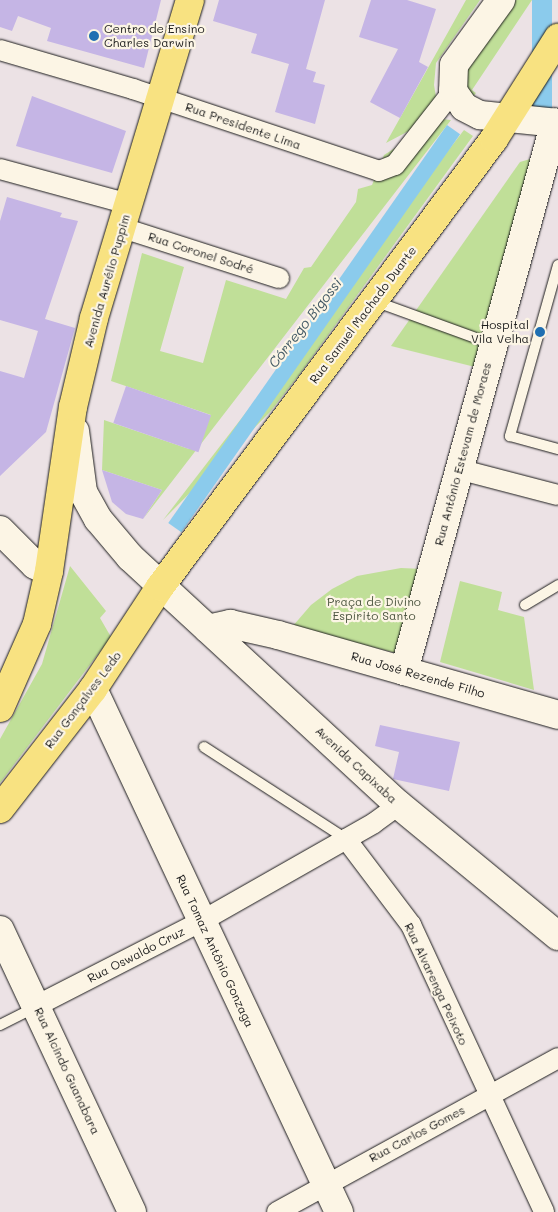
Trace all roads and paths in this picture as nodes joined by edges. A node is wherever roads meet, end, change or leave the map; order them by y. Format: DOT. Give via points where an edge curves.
graph roads {
  1 [pos="190,0"];
  2 [pos="501,0"];
  3 [pos="558,38"];
  4 [pos="0,50"];
  5 [pos="537,75"];
  6 [pos="453,91"];
  7 [pos="162,98"];
  8 [pos="509,118"];
  9 [pos="556,123"];
  10 [pos="0,170"];
  11 [pos="126,216"];
  12 [pos="558,265"];
  13 [pos="279,278"];
  14 [pos="374,300"];
  15 [pos="493,344"];
  16 [pos="73,407"];
  17 [pos="558,449"];
  18 [pos="458,469"];
  19 [pos="558,495"];
  20 [pos="0,530"];
  21 [pos="49,572"];
  22 [pos="558,586"];
  23 [pos="160,587"];
  24 [pos="525,605"];
  25 [pos="208,629"];
  26 [pos="278,635"];
  27 [pos="239,656"];
  28 [pos="404,671"];
  29 [pos="93,689"];
  30 [pos="0,708"];
  31 [pos="558,714"];
  32 [pos="204,747"];
  33 [pos="399,806"];
  34 [pos="0,810"];
  35 [pos="346,839"];
  36 [pos="200,922"];
  37 [pos="0,930"];
  38 [pos="558,936"];
  39 [pos="36,1006"];
  40 [pos="0,1025"];
  41 [pos="558,1058"];
  42 [pos="488,1096"];
  43 [pos="325,1184"];
  44 [pos="132,1212"];
  45 [pos="278,1212"];
  46 [pos="339,1212"];
  47 [pos="544,1212"];
  1 -- 7 [label="main road, Avenida Aurélio Puppim"];
  2 -- 6 [label="street" via="454,65"];
  3 -- 5 [label="main road, Rua Samuel Machado Duarte"];
  4 -- 7 [label="street, Rua Presidente Lima"];
  5 -- 8 [label="main road, Rua Samuel Machado Duarte"];
  5 -- 9 [label="street" via="538,102"];
  6 -- 7 [label="street, Rua Presidente Lima" via="395,164 379,171"];
  6 -- 8 [label="street" via="472,112"];
  7 -- 11 [label="main road, Avenida Aurélio Puppim"];
  8 -- 9 [label="street"];
  8 -- 14 [label="main road, Rua Samuel Machado Duarte"];
  9 -- 15 [label="street, Rua Antônio Estevam de Moraes"];
  10 -- 11 [label="street, Rua Coronel Sodré"];
  11 -- 13 [label="street, Rua Coronel Sodré"];
  11 -- 16 [label="main road, Avenida Aurélio Puppim" via="94,318"];
  12 -- 17 [label="lane" via="510,436"];
  14 -- 15 [label="lane"];
  14 -- 23 [label="main road, Rua Samuel Machado Duarte"];
  15 -- 18 [label="street, Rua Antônio Estevam de Moraes"];
  16 -- 21 [label="main road, Avenida Aurélio Puppim"];
  16 -- 23 [label="street, Avenida Capixaba" via="83,492 113,539"];
  18 -- 19 [label="street"];
  18 -- 28 [label="street, Rua Antônio Estevam de Moraes"];
  20 -- 21 [label="street" via="35,565"];
  21 -- 30 [label="main road, Avenida Aurélio Puppim" via="37,624"];
  22 -- 24 [label="lane"];
  23 -- 25 [label="street, Avenida Capixaba"];
  23 -- 29 [label="main road, Rua Gonçalves Ledo"];
  25 -- 26 [label="street, Rua José Rezende Filho" via="230,624"];
  25 -- 27 [label="street, Avenida Capixaba"];
  26 -- 27 [label="street" via="265,638"];
  26 -- 28 [label="street, Rua José Rezende Filho"];
  27 -- 33 [label="street, Avenida Capixaba"];
  28 -- 31 [label="street, Rua José Rezende Filho"];
  29 -- 34 [label="main road, Rua Gonçalves Ledo"];
  29 -- 36 [label="street, Rua Tomaz Antônio Gonzaga"];
  32 -- 35 [label="lane, Rua Alvarenga Peixoto"];
  33 -- 35 [label="street, Rua Oswaldo Cruz"];
  33 -- 38 [label="street, Avenida Capixaba"];
  35 -- 36 [label="street, Rua Oswaldo Cruz"];
  35 -- 42 [label="street, Rua Alvarenga Peixoto" via="411,925"];
  36 -- 39 [label="street, Rua Oswaldo Cruz"];
  36 -- 43 [label="street, Rua Tomaz Antônio Gonzaga"];
  37 -- 39 [label="street, Rua Alcindo Guanabara"];
  39 -- 40 [label="lane, Rua Oswaldo Cruz"];
  39 -- 44 [label="street, Rua Alcindo Guanabara"];
  41 -- 42 [label="street, Rua Carlos Gomes"];
  42 -- 43 [label="street, Rua Carlos Gomes"];
  42 -- 47 [label="street, Rua Alvarenga Peixoto"];
  43 -- 45 [label="street, Rua Carlos Gomes"];
  43 -- 46 [label="street, Rua Tomaz Antônio Gonzaga"];
}
